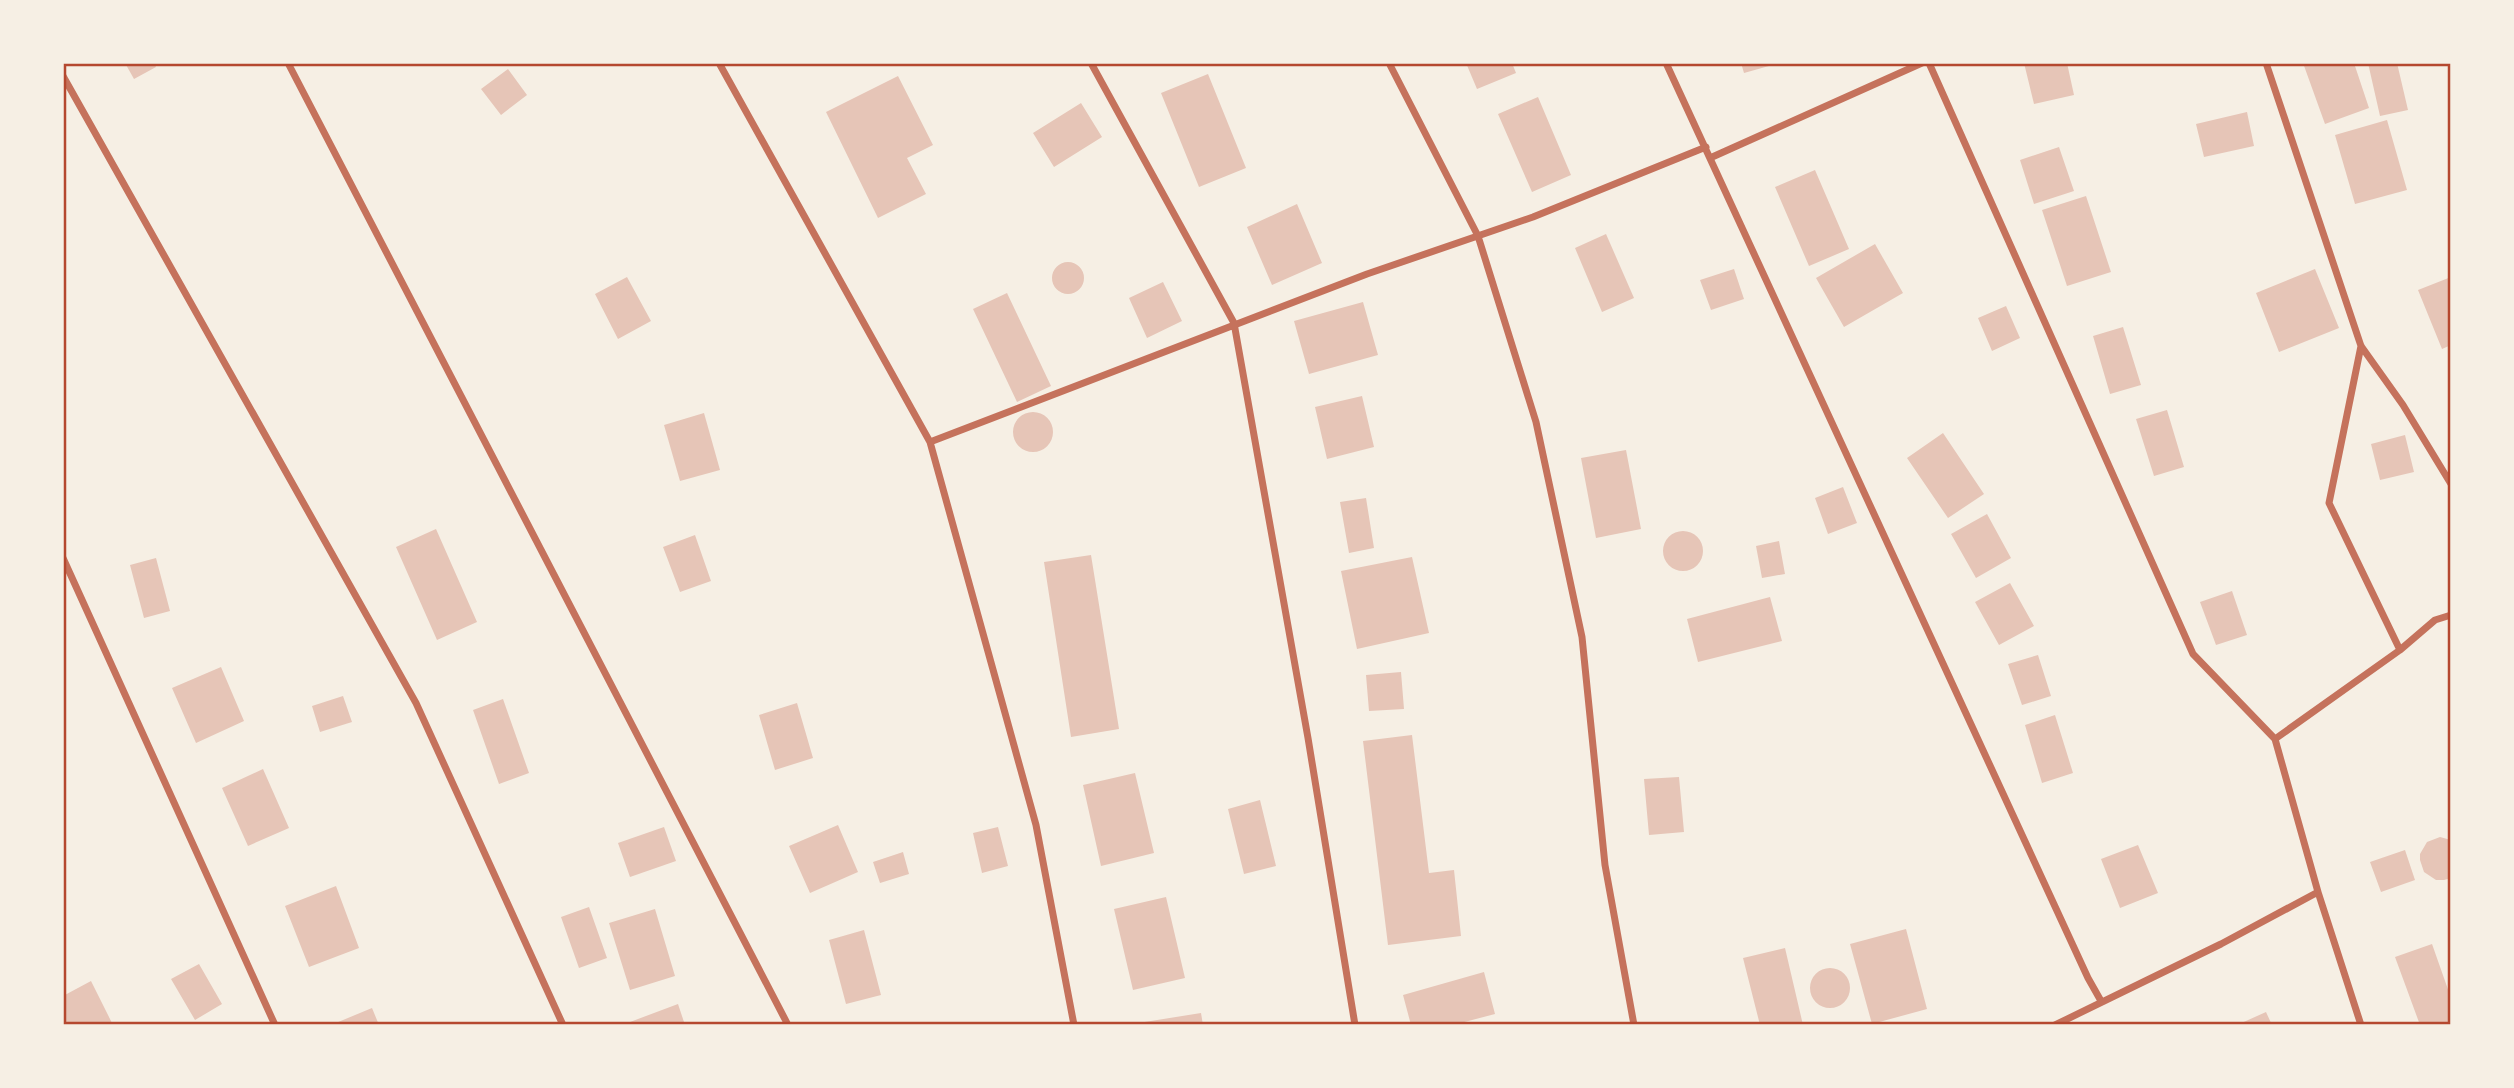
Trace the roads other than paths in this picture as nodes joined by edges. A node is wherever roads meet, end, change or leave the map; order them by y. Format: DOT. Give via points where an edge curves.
graph roads {
  1 [pos="288,63"];
  2 [pos="719,63"];
  3 [pos="1091,63"];
  4 [pos="1389,63"];
  5 [pos="1666,63"];
  6 [pos="1922,63"];
  7 [pos="1929,63"];
  8 [pos="2266,63"];
  9 [pos="63,76"];
  10 [pos="1706,147"];
  11 [pos="1710,158"];
  12 [pos="1478,236"];
  13 [pos="1234,323"];
  14 [pos="2361,346"];
  15 [pos="930,442"];
  16 [pos="2451,484"];
  17 [pos="63,558"];
  18 [pos="2451,615"];
  19 [pos="2400,650"];
  20 [pos="2275,739"];
  21 [pos="2318,892"];
  22 [pos="2101,1001"];
  23 [pos="275,1025"];
  24 [pos="563,1025"];
  25 [pos="788,1025"];
  26 [pos="1074,1025"];
  27 [pos="1355,1025"];
  28 [pos="1634,1025"];
  29 [pos="2055,1025"];
  30 [pos="2361,1025"];
  1 -- 25 [label="street"];
  2 -- 15 [label="street"];
  3 -- 13 [label="street"];
  4 -- 12 [label="street"];
  5 -- 10 [label="street"];
  6 -- 11 [label="street"];
  7 -- 20 [label="street" via="2193,654"];
  8 -- 14 [label="street"];
  9 -- 24 [label="street" via="416,703"];
  10 -- 11 [label="street"];
  10 -- 12 [label="street"];
  11 -- 22 [label="street"];
  12 -- 13 [label="street"];
  12 -- 28 [label="street" via="1536,422 1582,637 1605,865"];
  13 -- 15 [label="street"];
  13 -- 27 [label="street"];
  14 -- 16 [label="street"];
  14 -- 19 [label="street" via="2329,503"];
  15 -- 26 [label="street" via="1036,825"];
  17 -- 23 [label="street"];
  18 -- 19 [label="street" via="2435,620"];
  19 -- 20 [label="street"];
  20 -- 21 [label="street"];
  21 -- 22 [label="street"];
  21 -- 30 [label="street"];
  22 -- 29 [label="street"];
}
